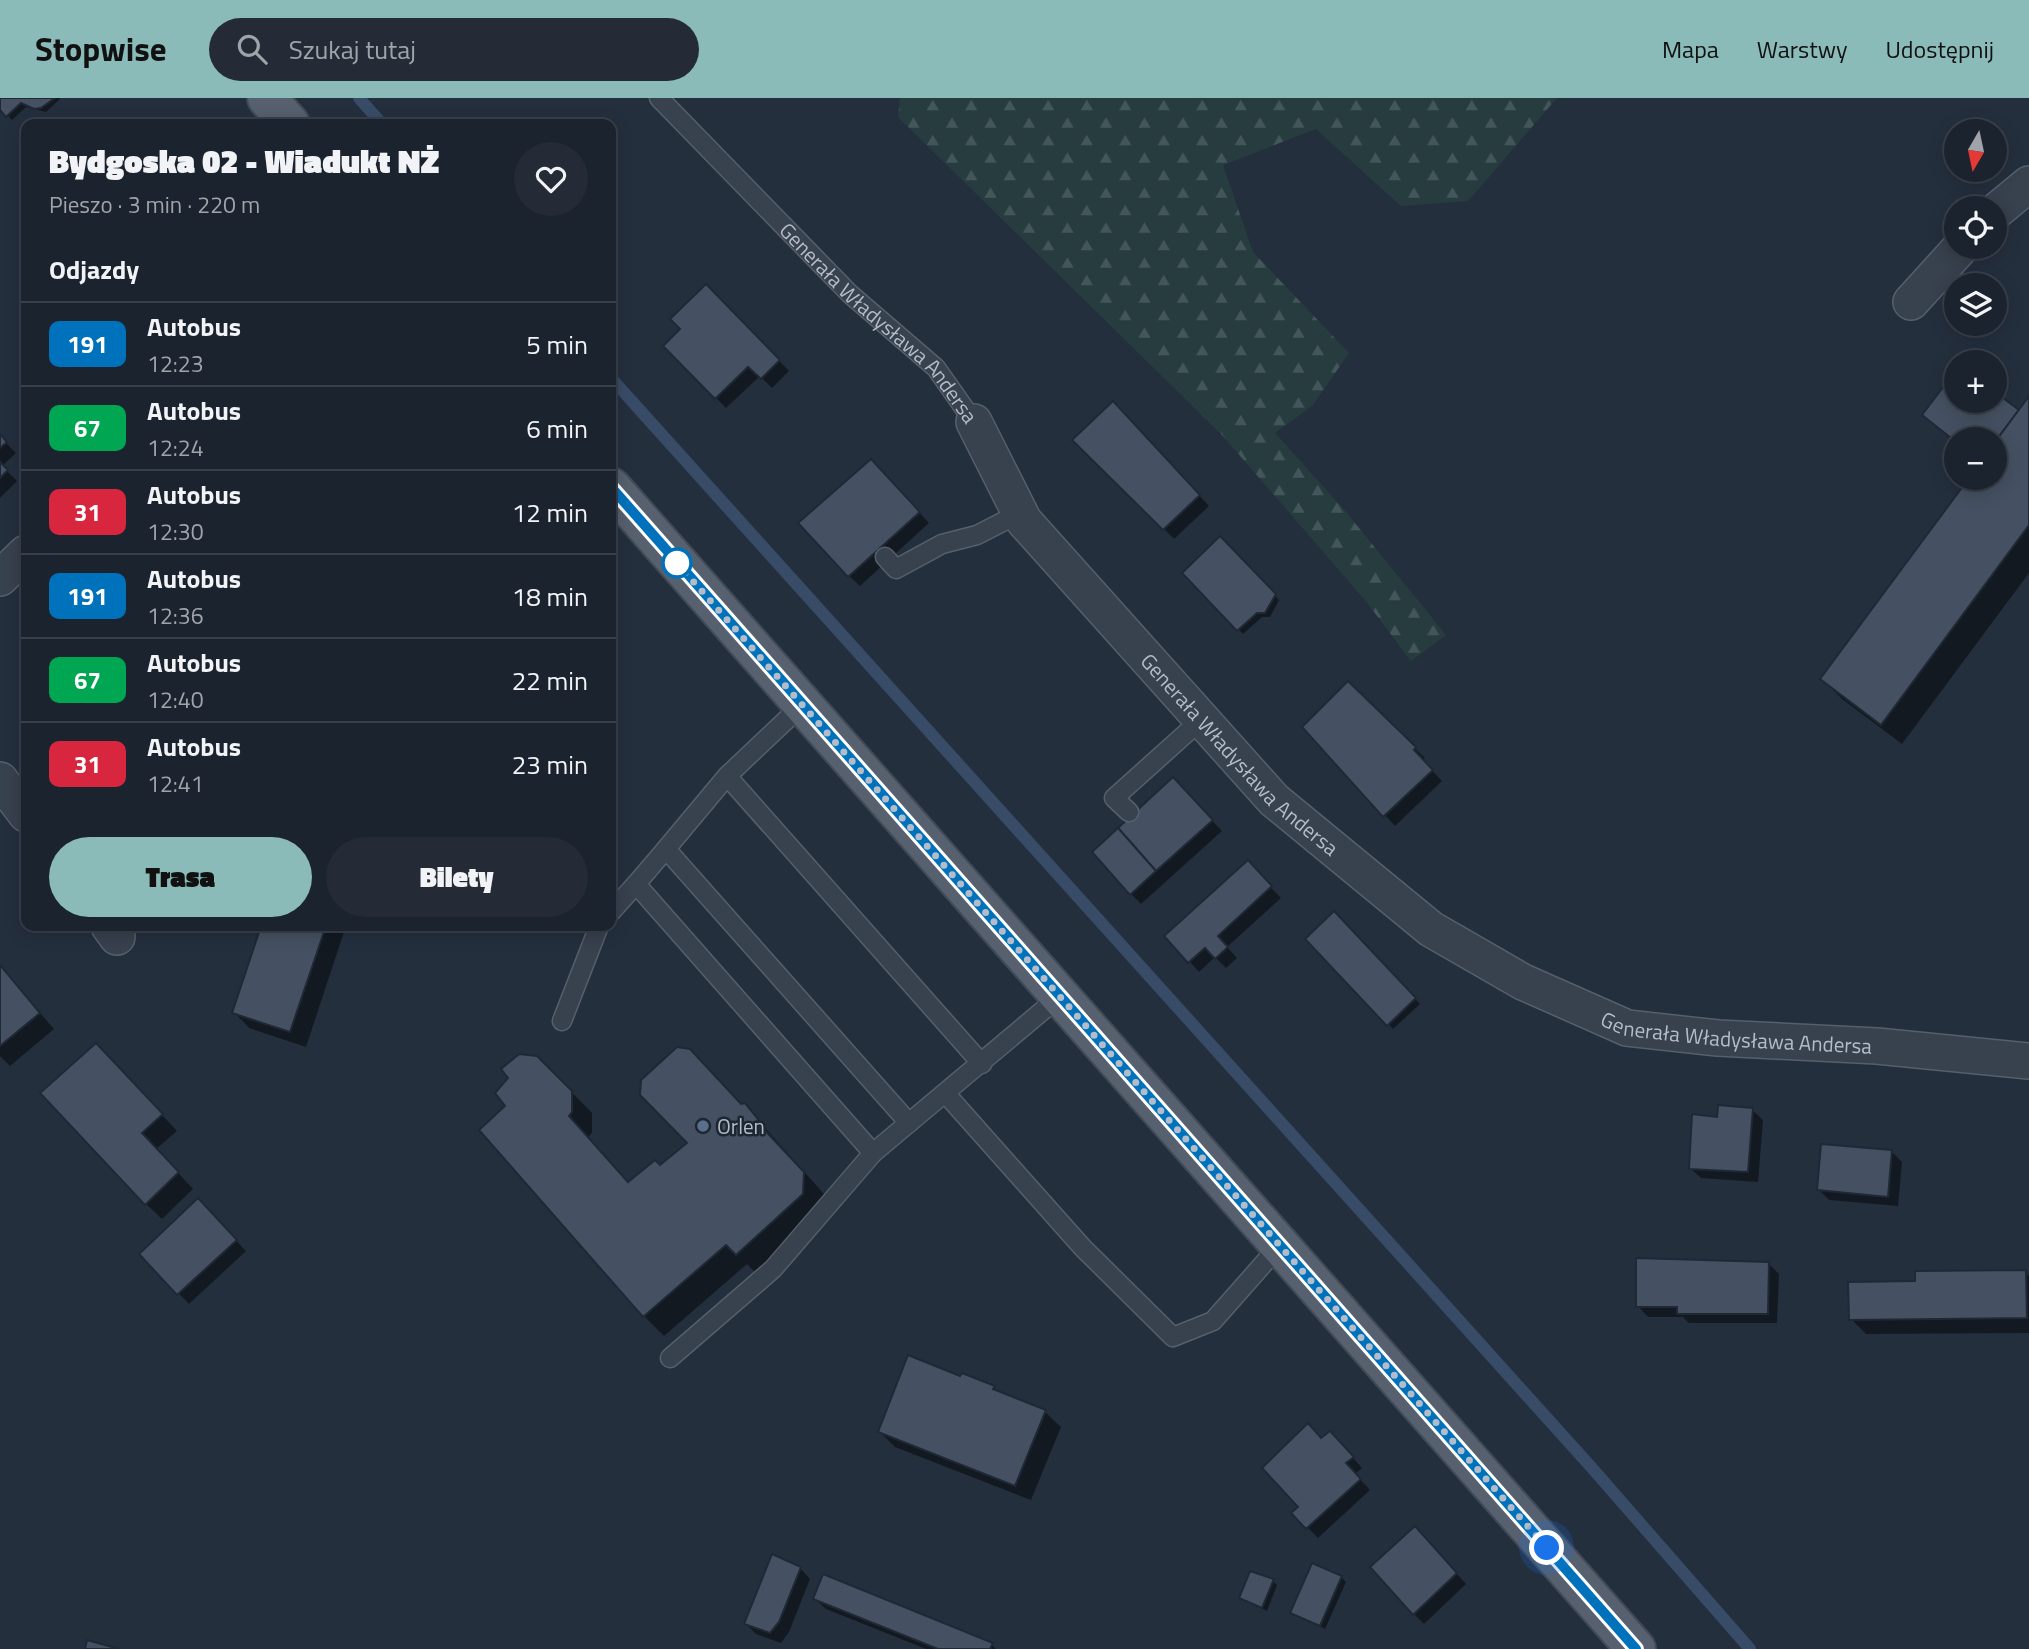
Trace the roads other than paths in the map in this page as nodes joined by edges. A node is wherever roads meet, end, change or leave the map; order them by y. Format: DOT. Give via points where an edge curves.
graph roads {
  1 [pos="267,98"];
  2 [pos="659,98"];
  3 [pos="286,119"];
  4 [pos="2029,184"];
  5 [pos="2007,202"];
  6 [pos="1950,259"];
  7 [pos="1910,302"];
  8 [pos="974,422"];
  9 [pos="616,493"];
  10 [pos="1020,513"];
  11 [pos="885,557"];
  12 [pos="21,558"];
  13 [pos="0,578"];
  14 [pos="802,706"];
  15 [pos="1202,719"];
  16 [pos="727,776"];
  17 [pos="0,780"];
  18 [pos="21,807"];
  19 [pos="1129,812"];
  20 [pos="666,849"];
  21 [pos="636,884"];
  22 [pos="616,906"];
  23 [pos="597,931"];
  24 [pos="1059,997"];
  25 [pos="562,1021"];
  26 [pos="2029,1061"];
  27 [pos="982,1064"];
  28 [pos="946,1094"];
  29 [pos="909,1123"];
  30 [pos="873,1153"];
  31 [pos="1280,1245"];
  32 [pos="670,1358"];
  33 [pos="1636,1649"];
  1 -- 3 [label="main road"];
  2 -- 8 [label="lane, Generała Władysława Andersa" via="850,294 936,368"];
  4 -- 5 [label="street"];
  6 -- 7 [label="street"];
  8 -- 10 [label="street, Generała Władysława Andersa"];
  9 -- 14 [label="main road"];
  10 -- 11 [label="lane" via="977,535 942,544 896,569"];
  10 -- 15 [label="street, Generała Władysława Andersa"];
  12 -- 13 [label="street"];
  14 -- 16 [label="lane"];
  14 -- 24 [label="main road"];
  15 -- 19 [label="lane" via="1114,798"];
  15 -- 26 [label="street, Generała Władysława Andersa" via="1275,800 1431,929 1523,982 1628,1028"];
  16 -- 20 [label="lane"];
  16 -- 27 [label="lane"];
  17 -- 18 [label="street"];
  20 -- 21 [label="lane"];
  20 -- 29 [label="lane"];
  21 -- 22 [label="lane"];
  21 -- 30 [label="lane"];
  23 -- 25 [label="lane"];
  24 -- 27 [label="lane"];
  24 -- 31 [label="main road"];
  27 -- 28 [label="lane"];
  28 -- 29 [label="lane"];
  28 -- 31 [label="lane" via="1083,1248 1173,1338 1213,1321"];
  29 -- 30 [label="lane"];
  30 -- 32 [label="lane" via="773,1269"];
  31 -- 33 [label="main road"];
}
